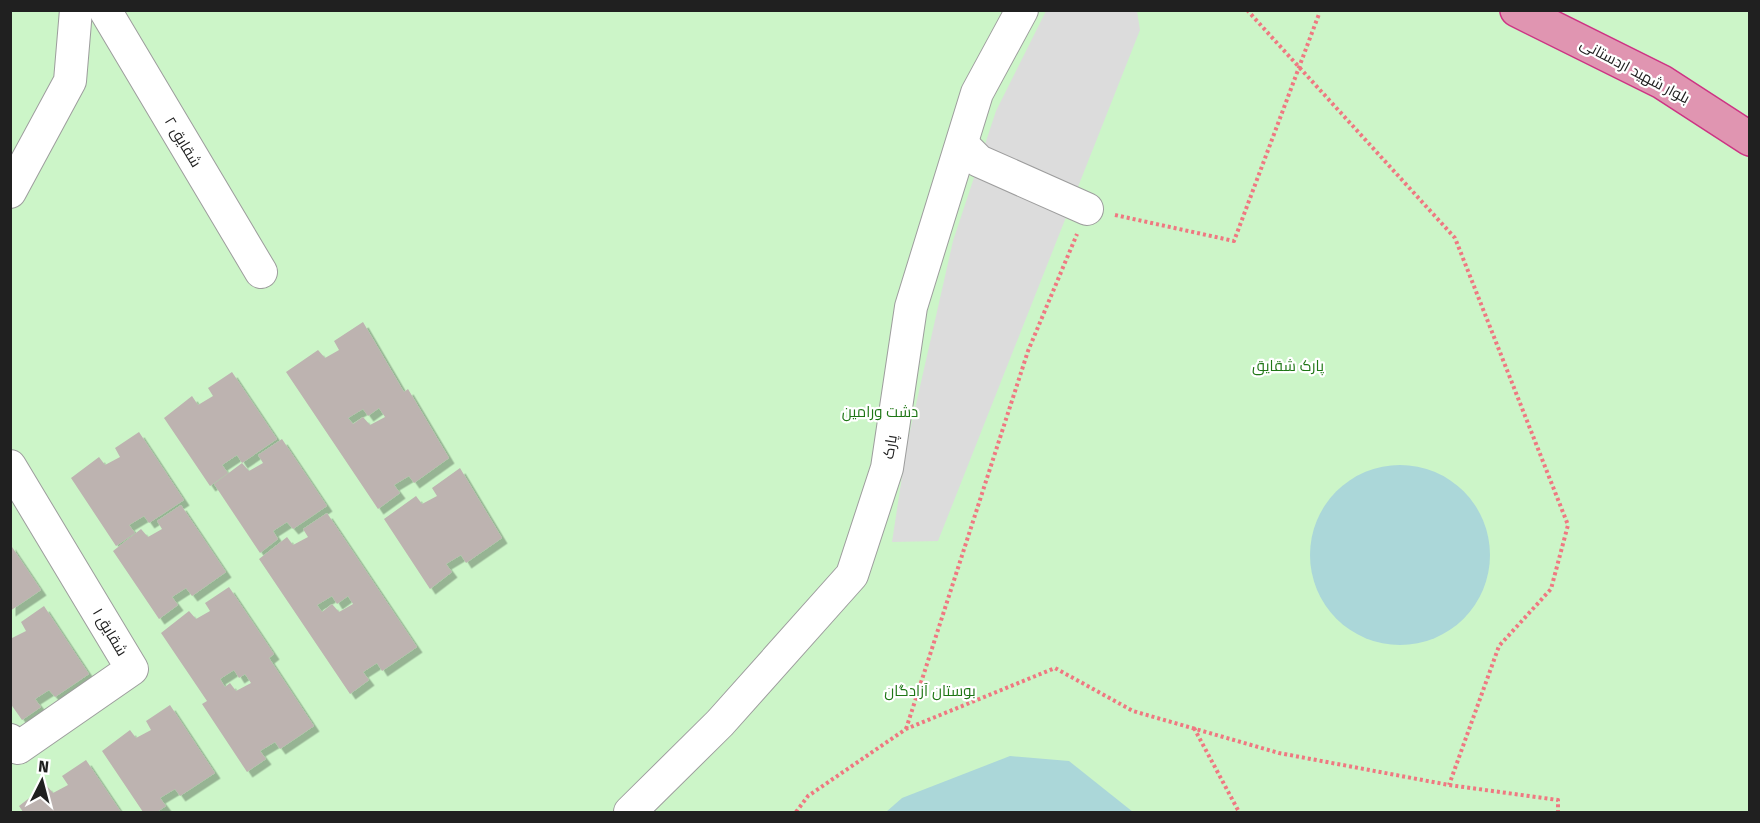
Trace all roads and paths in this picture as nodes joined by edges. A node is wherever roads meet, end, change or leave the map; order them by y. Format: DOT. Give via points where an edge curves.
graph roads {
  1 [pos="76,10"];
  2 [pos="105,10"];
  3 [pos="1022,10"];
  4 [pos="1247,10"];
  5 [pos="1517,10"];
  6 [pos="1319,14"];
  7 [pos="1749,139"];
  8 [pos="962,144"];
  9 [pos="10,192"];
  10 [pos="1087,209"];
  11 [pos="261,272"];
  12 [pos="10,466"];
  13 [pos="1194,728"];
  14 [pos="906,729"];
  15 [pos="10,740"];
  16 [pos="1449,785"];
  17 [pos="630,813"];
  18 [pos="796,813"];
  19 [pos="1239,813"];
  20 [pos="1558,813"];
  1 -- 9 [label="street" via="70,81"];
  2 -- 11 [label="street, شقایق ۲"];
  3 -- 8 [label="street, پارک" via="977,93"];
  4 -- 16 [label="path" via="1455,238 1568,525 1551,589 1499,646"];
  5 -- 7 [label="highway, بلوار شهید اردستانی" via="1662,82"];
  6 -- 10 [label="path" via="1233,241"];
  8 -- 10 [label="street" via="979,161"];
  8 -- 17 [label="street, پارک" via="911,307 887,468 852,575 720,723"];
  10 -- 14 [label="path" via="1028,351"];
  12 -- 15 [label="street, شقایق ۱" via="132,669 18,748"];
  13 -- 14 [label="path" via="1133,711 1055,668"];
  13 -- 16 [label="path" via="1279,753"];
  13 -- 19 [label="path"];
  14 -- 18 [label="path" via="808,796"];
  16 -- 20 [label="path" via="1558,800"];
}
